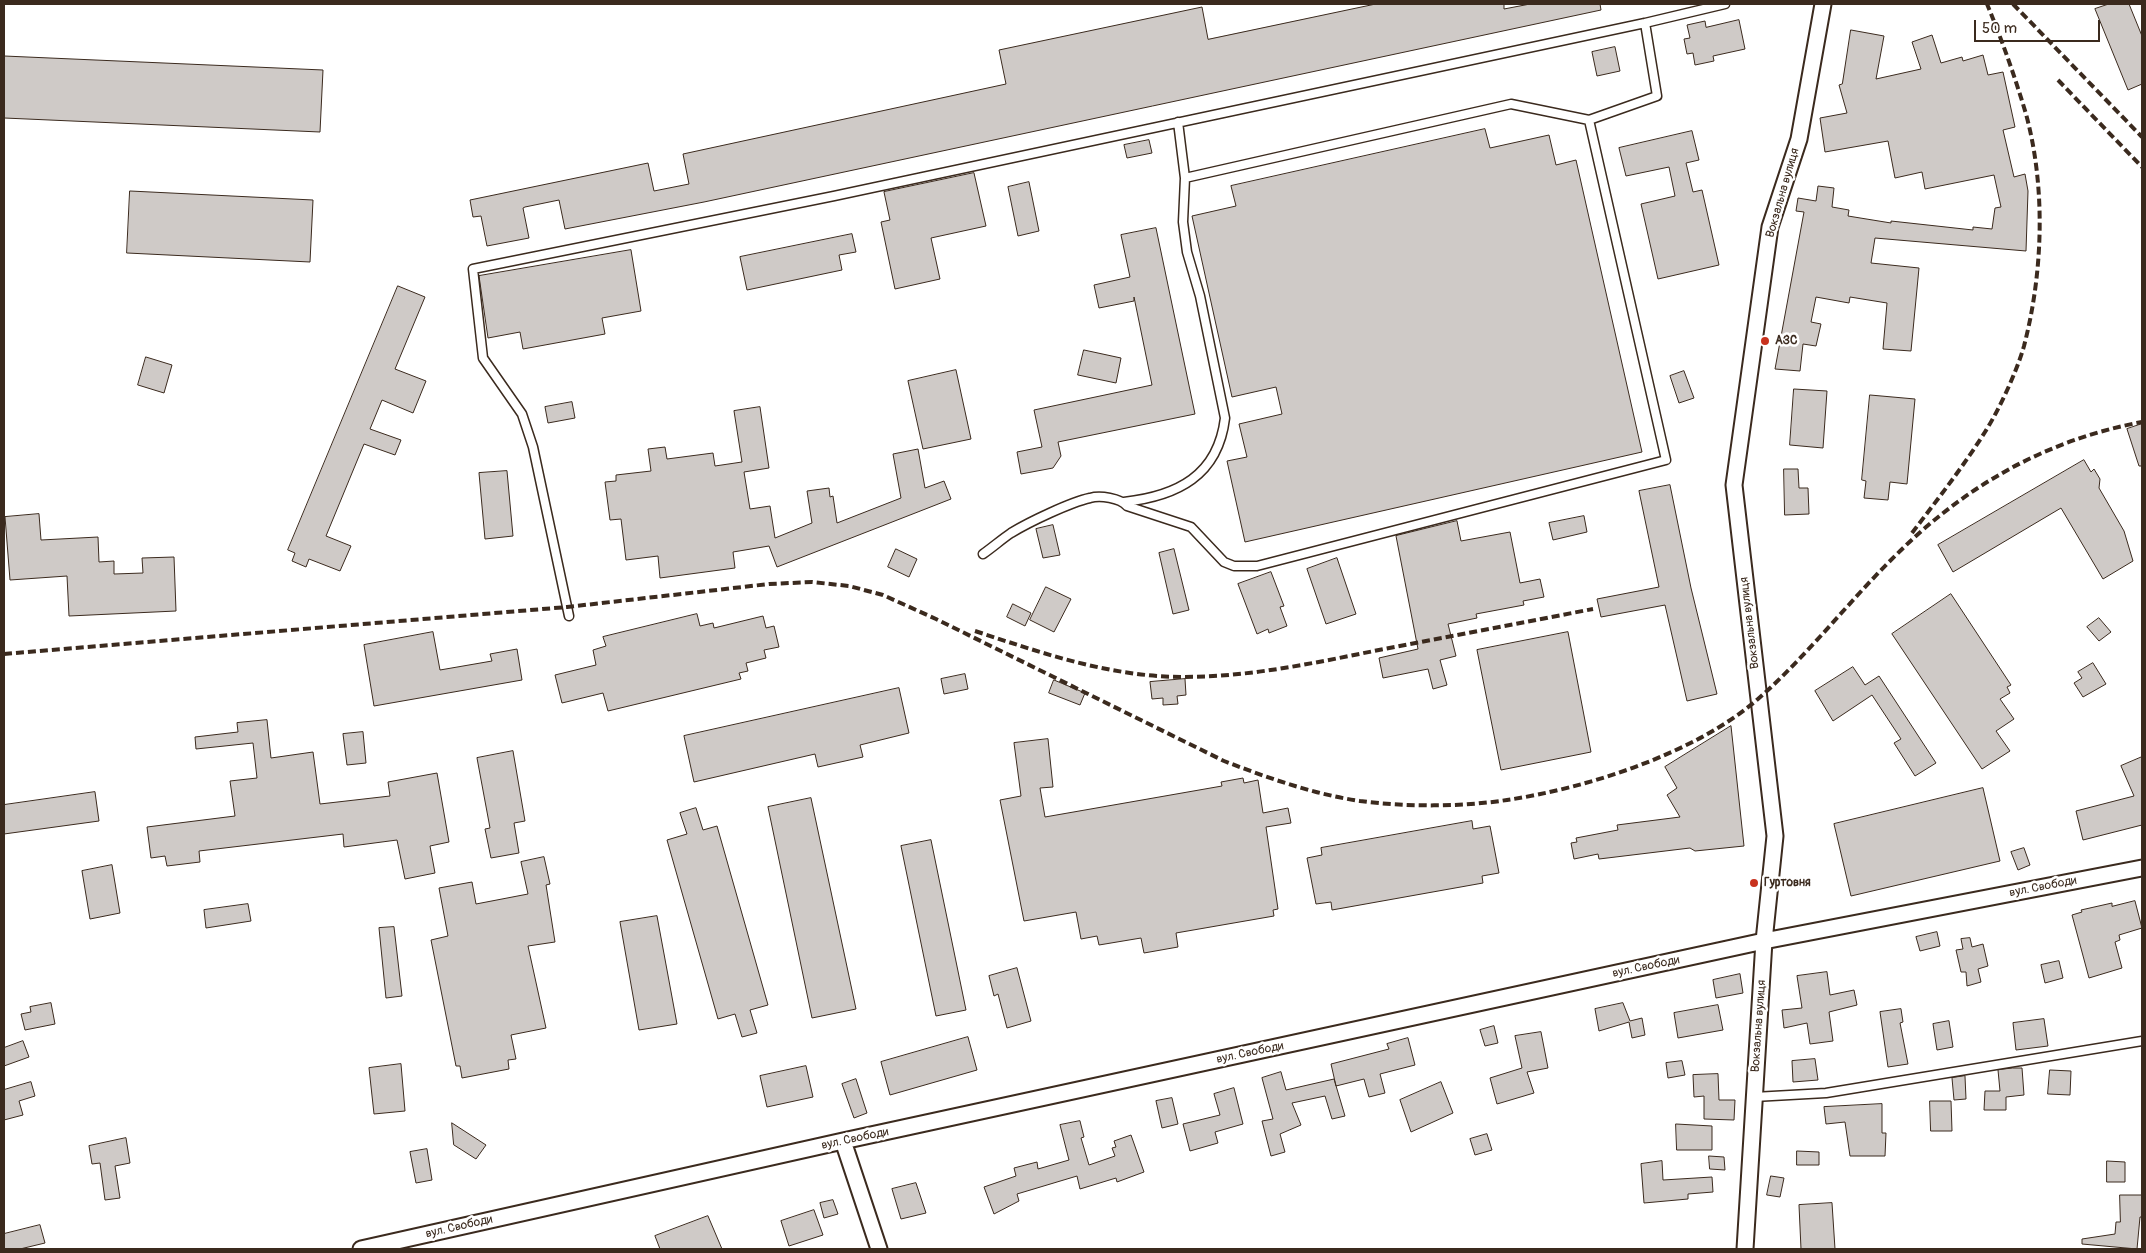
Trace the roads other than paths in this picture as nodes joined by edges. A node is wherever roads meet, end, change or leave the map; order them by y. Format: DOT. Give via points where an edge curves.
graph roads {
  1 [pos="1725,4"];
  2 [pos="1823,4"];
  3 [pos="1645,23"];
  4 [pos="1589,120"];
  5 [pos="1178,122"];
  6 [pos="1185,178"];
  7 [pos="1124,502"];
  8 [pos="983,554"];
  9 [pos="569,616"];
  10 [pos="2142,868"];
  11 [pos="1764,941"];
  12 [pos="2142,1041"];
  13 [pos="1754,1097"];
  14 [pos="843,1141"];
  15 [pos="361,1249"];
  16 [pos="879,1249"];
  17 [pos="1745,1249"];
  1 -- 3 [label="lane"];
  2 -- 11 [label="street, Вокзальна вулиця" via="1799,139 1770,227 1734,485 1775,836"];
  3 -- 4 [label="lane" via="1658,96"];
  3 -- 5 [label="lane"];
  4 -- 6 [label="lane" via="1511,104"];
  4 -- 7 [label="lane" via="1666,460 1277,562 1243,568 1224,562 1191,527 1127,506"];
  5 -- 6 [label="lane"];
  5 -- 9 [label="lane" via="473,269 483,358 522,414 533,447"];
  6 -- 7 [label="lane" via="1183,222 1187,252 1200,296 1225,418 1223,432 1210,462 1185,485 1145,500"];
  7 -- 8 [label="lane" via="1092,497 1080,501 1012,532"];
  10 -- 11 [label="street, вул. Свободи"];
  11 -- 13 [label="street, Вокзальна вулиця"];
  11 -- 14 [label="street, вул. Свободи"];
  12 -- 13 [label="lane" via="1826,1093"];
  13 -- 17 [label="street, Вокзальна вулиця"];
  14 -- 15 [label="street, вул. Свободи"];
  14 -- 16 [label="street"];
}
